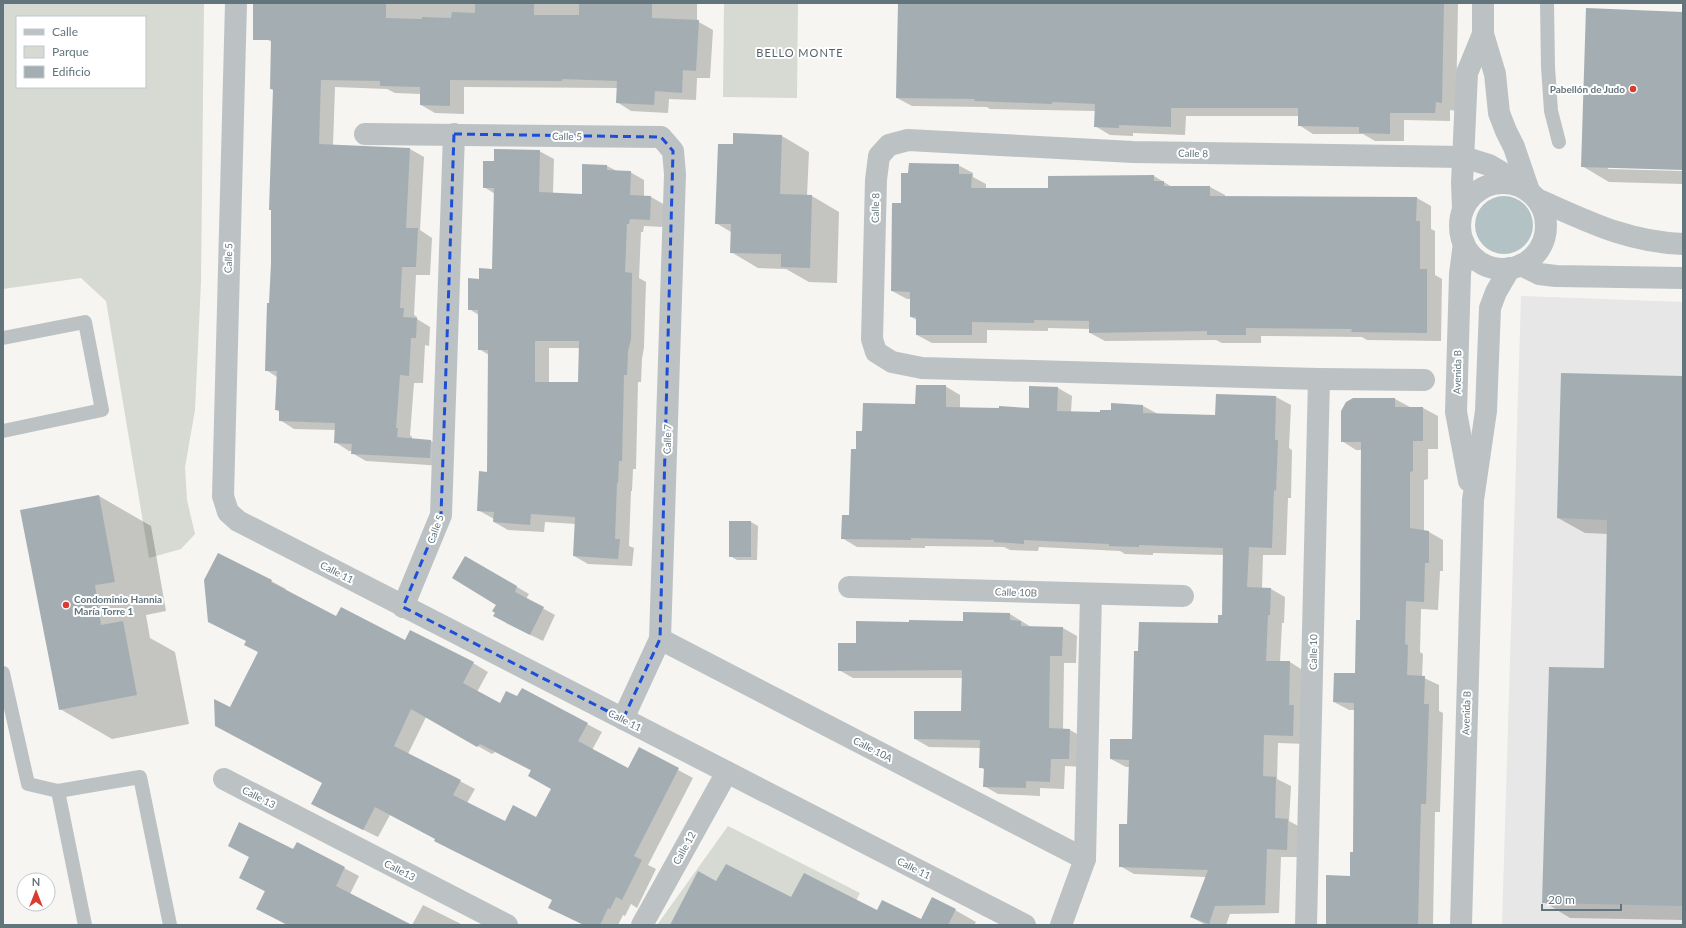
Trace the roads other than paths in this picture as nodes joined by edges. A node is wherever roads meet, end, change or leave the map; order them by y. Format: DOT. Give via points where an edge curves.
graph roads {
  1 [pos="236,3"];
  2 [pos="1483,3"];
  3 [pos="1547,3"];
  4 [pos="1483,34"];
  5 [pos="365,134"];
  6 [pos="454,134"];
  7 [pos="1559,142"];
  8 [pos="673,151"];
  9 [pos="1463,157"];
  10 [pos="1508,183"];
  11 [pos="1533,195"];
  12 [pos="1463,210"];
  13 [pos="1464,243"];
  14 [pos="1683,244"];
  15 [pos="1515,266"];
  16 [pos="1683,278"];
  17 [pos="3,338"];
  18 [pos="1319,379"];
  19 [pos="1424,380"];
  20 [pos="3,432"];
  21 [pos="1472,500"];
  22 [pos="228,512"];
  23 [pos="849,587"];
  24 [pos="1091,594"];
  25 [pos="1183,596"];
  26 [pos="403,607"];
  27 [pos="660,640"];
  28 [pos="3,673"];
  29 [pos="623,719"];
  30 [pos="726,772"];
  31 [pos="224,779"];
  32 [pos="58,791"];
  33 [pos="293,814"];
  34 [pos="1086,859"];
  35 [pos="84,925"];
  36 [pos="170,925"];
  37 [pos="507,925"];
  38 [pos="642,925"];
  39 [pos="1025,925"];
  40 [pos="1061,925"];
  41 [pos="1306,925"];
  42 [pos="1461,925"];
  1 -- 22 [label="street, Calle 5" via="223,496"];
  2 -- 4 [label="street"];
  3 -- 7 [label="lane" via="1551,111"];
  4 -- 9 [label="street" via="1467,73"];
  4 -- 11 [label="street" via="1495,74 1499,113"];
  5 -- 6 [label="street, Calle 5"];
  6 -- 8 [label="street, Calle 5" via="661,137"];
  6 -- 26 [label="street, Calle 5" via="441,515"];
  8 -- 27 [label="street, Calle 7"];
  9 -- 10 [label="street, Calle 8" via="1489,165 1501,172"];
  9 -- 12 [label="street"];
  9 -- 18 [label="street, Calle 8" via="1133,152 908,140 889,145 879,156 876,180 872,339 876,352 892,362 922,368"];
  10 -- 11 [label="street" via="1519,186"];
  10 -- 12 [label="street" via="1486,187 1477,192"];
  11 -- 14 [label="street" via="1618,234 1648,242"];
  11 -- 15 [label="street" via="1543,209 1546,231 1538,251 1530,259"];
  12 -- 13 [label="street" via="1461,232"];
  13 -- 15 [label="street" via="1478,260 1488,265 1498,268"];
  13 -- 21 [label="street, Avenida B" via="1460,274 1456,412"];
  15 -- 16 [label="street" via="1539,274 1556,276"];
  15 -- 21 [label="street, Avenida B" via="1496,292 1490,308 1486,411"];
  17 -- 20 [label="lane" via="85,322 102,410"];
  18 -- 19 [label="street, Calle 8"];
  18 -- 41 [label="street, Calle 10"];
  21 -- 42 [label="street, Avenida B"];
  22 -- 26 [label="street, Calle 11" via="238,521"];
  23 -- 24 [label="street, Calle 10B"];
  24 -- 25 [label="street, Calle 10B"];
  24 -- 34 [label="street"];
  26 -- 29 [label="street, Calle 11"];
  27 -- 29 [label="street, Calle 7"];
  27 -- 34 [label="street, Calle 10A"];
  28 -- 32 [label="lane" via="28,784"];
  29 -- 30 [label="street, Calle 11"];
  30 -- 38 [label="street, Calle 12"];
  30 -- 39 [label="street, Calle 11"];
  31 -- 33 [label="street, Calle 13"];
  32 -- 35 [label="lane"];
  32 -- 36 [label="lane" via="140,777"];
  33 -- 37 [label="street, Calle13"];
  34 -- 40 [label="street"];
}
